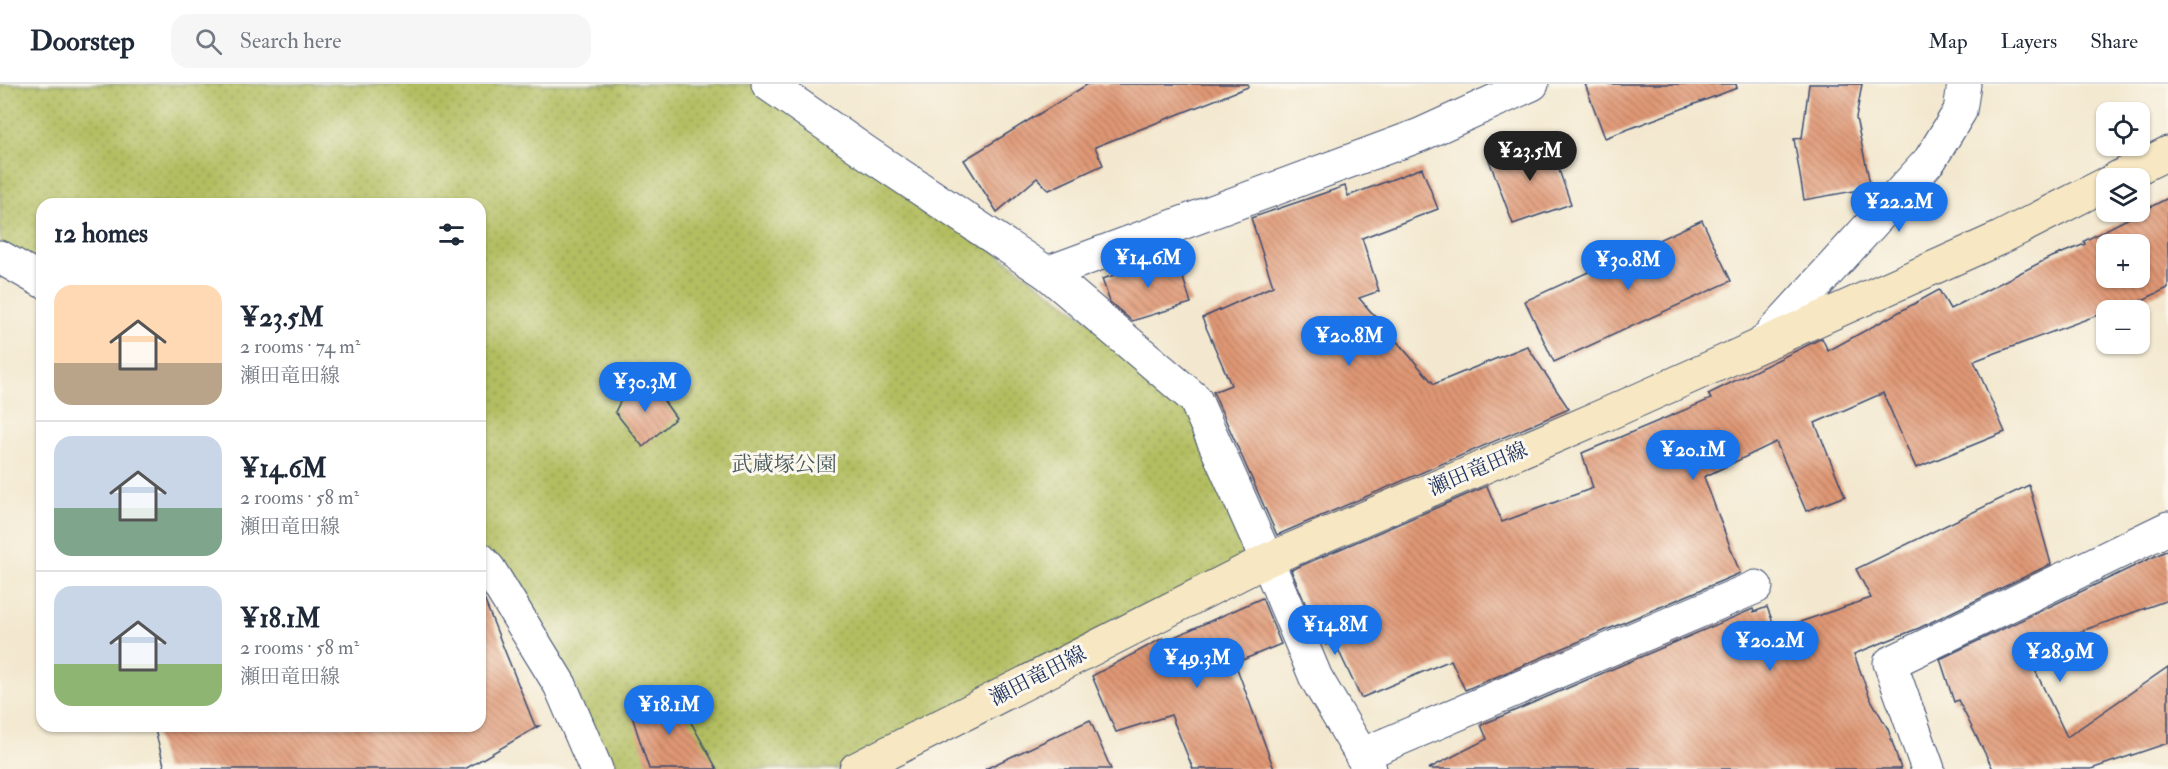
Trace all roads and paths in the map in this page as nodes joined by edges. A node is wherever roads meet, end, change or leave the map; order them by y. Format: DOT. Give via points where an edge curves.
graph roads {
  1 [pos="768,84"];
  2 [pos="1532,84"];
  3 [pos="1964,84"];
  4 [pos="2168,153"];
  5 [pos="2137,168"];
  6 [pos="2096,189"];
  7 [pos="0,257"];
  8 [pos="1047,273"];
  9 [pos="36,278"];
  10 [pos="1762,344"];
  11 [pos="2168,528"];
  12 [pos="1267,560"];
  13 [pos="486,566"];
  14 [pos="1756,587"];
  15 [pos="1366,762"];
  16 [pos="596,769"];
  17 [pos="856,769"];
  18 [pos="1928,769"];
  1 -- 8 [label="street"];
  2 -- 8 [label="street" via="1420,135"];
  3 -- 10 [label="street" via="1960,111 1930,160"];
  4 -- 5 [label="main road"];
  6 -- 10 [label="main road, 瀬田竜田線" via="2000,238"];
  7 -- 9 [label="street"];
  8 -- 12 [label="street" via="1195,399"];
  10 -- 12 [label="main road, 瀬田竜田線"];
  11 -- 18 [label="street" via="1890,663"];
  12 -- 15 [label="street" via="1316,678"];
  12 -- 17 [label="main road, 瀬田竜田線"];
  13 -- 16 [label="street" via="560,685"];
  14 -- 15 [label="street"];
}
